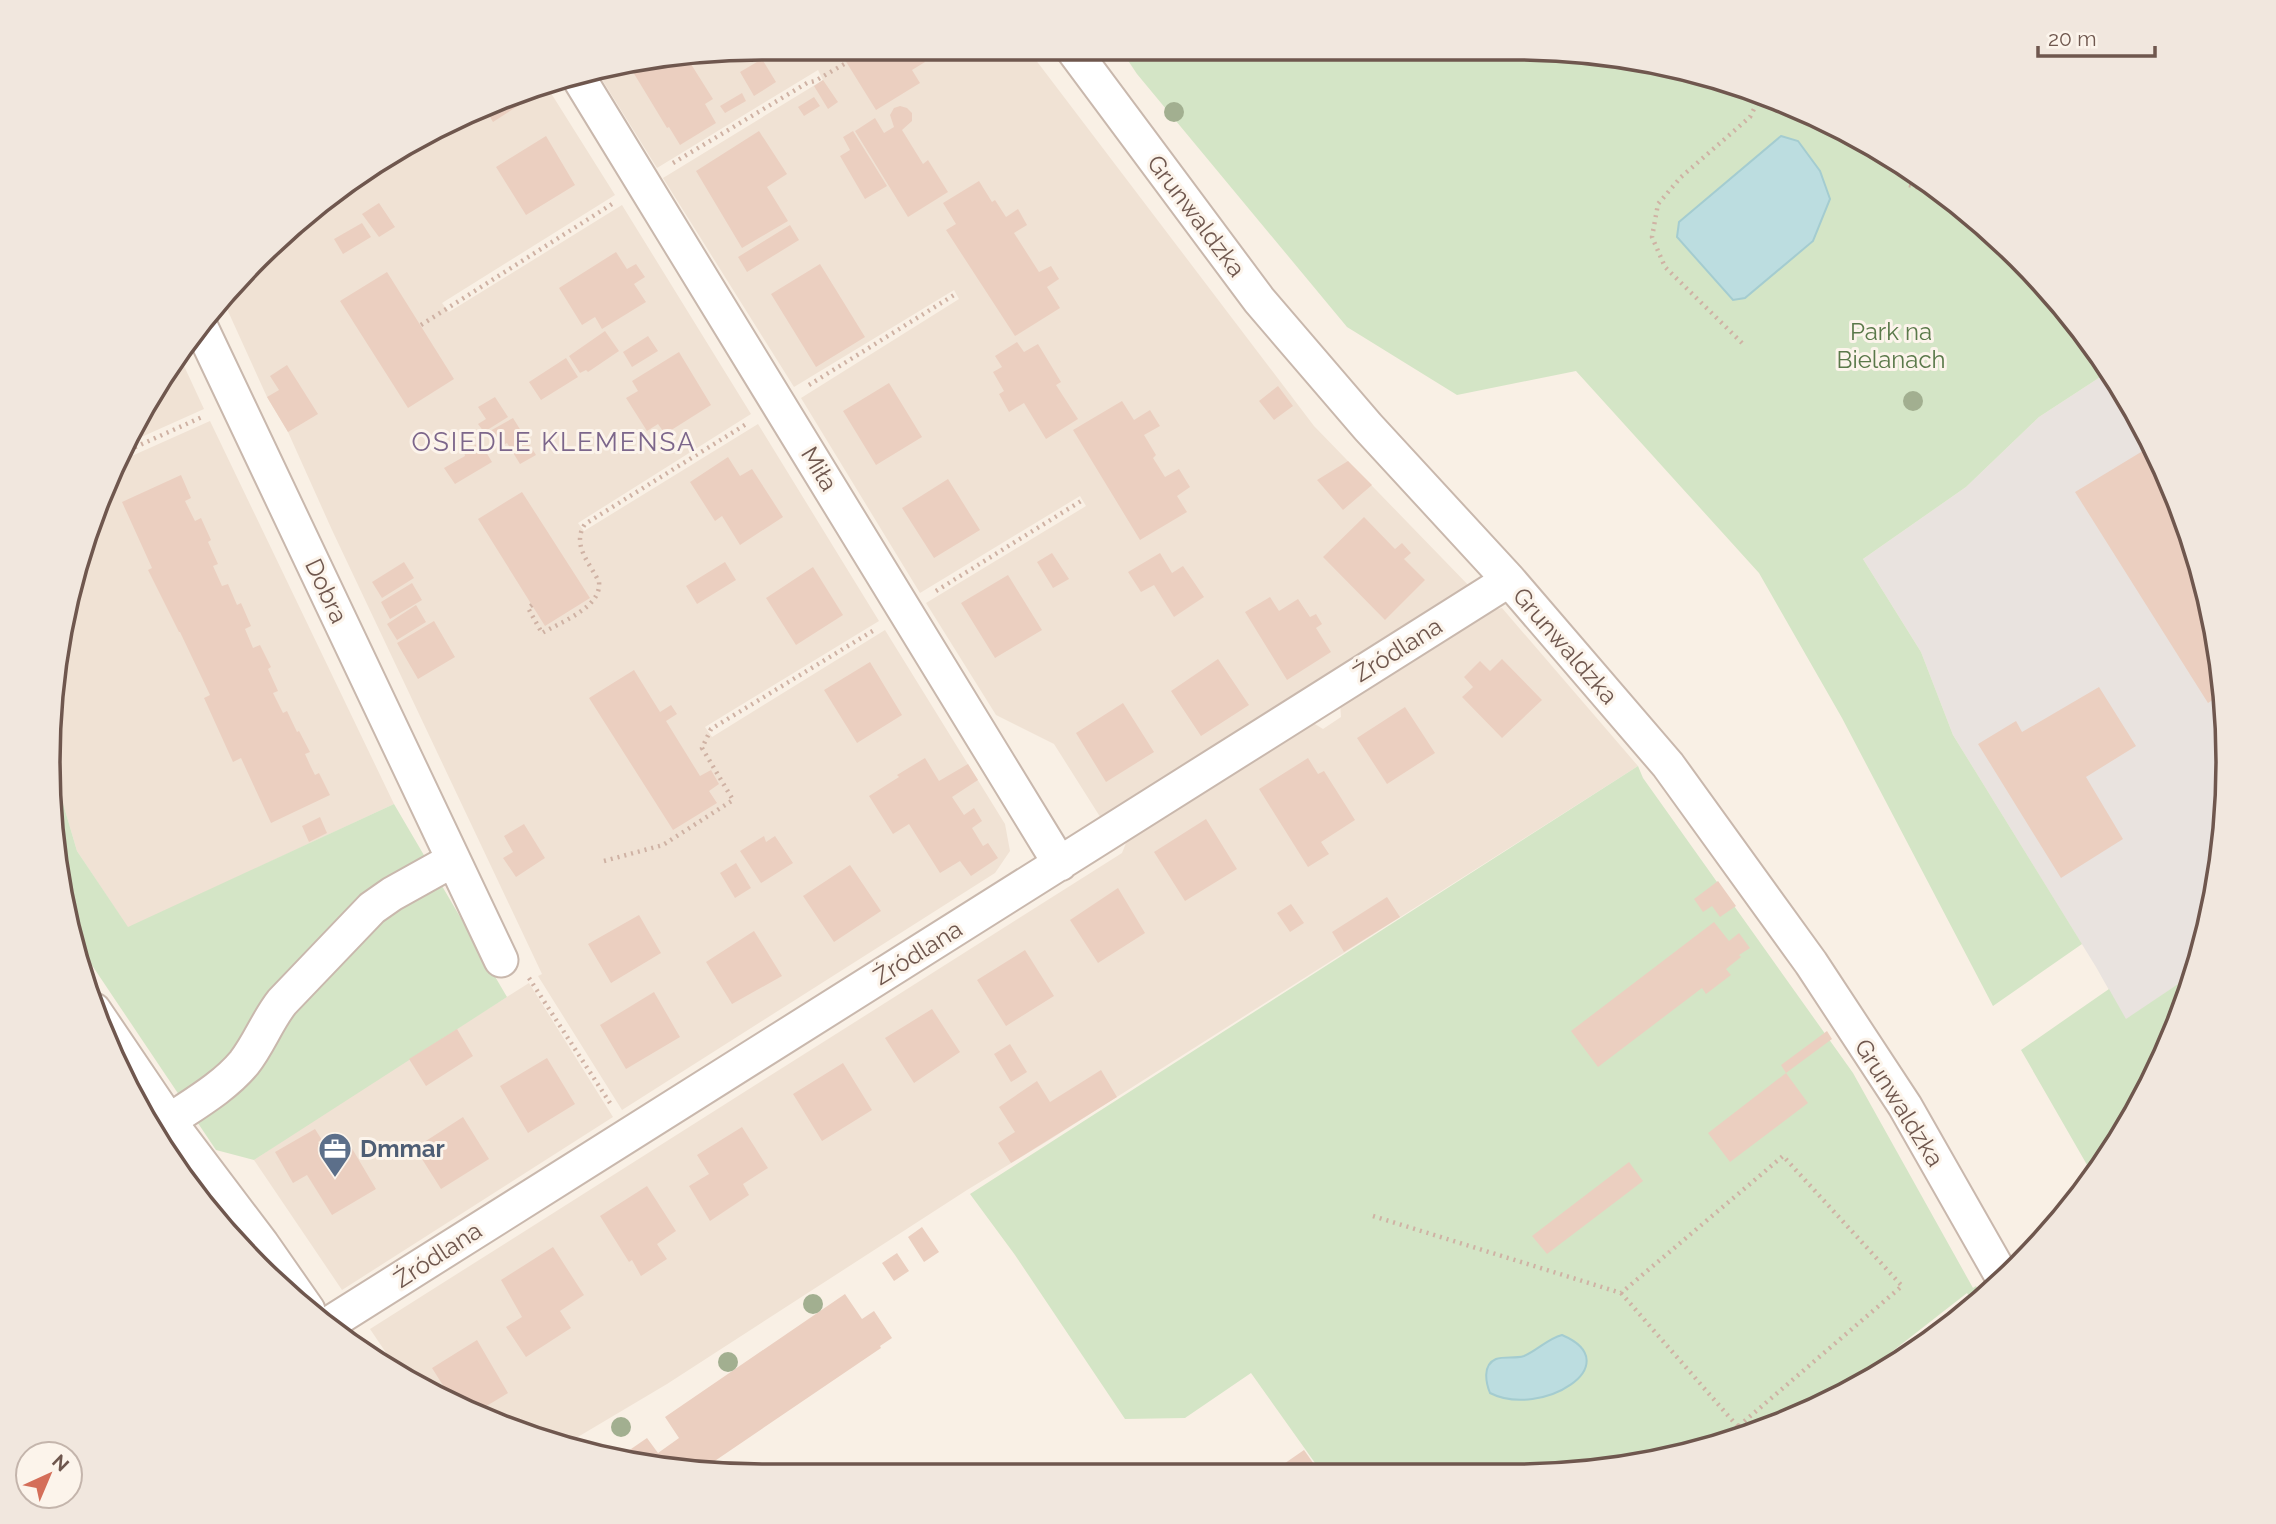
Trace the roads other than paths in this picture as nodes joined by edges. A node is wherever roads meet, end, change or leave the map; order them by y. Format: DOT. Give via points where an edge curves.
graph roads {
  1 [pos="1080,60"];
  2 [pos="582,83"];
  3 [pos="205,335"];
  4 [pos="1509,580"];
  5 [pos="453,860"];
  6 [pos="1060,864"];
  7 [pos="514,967"];
  8 [pos="123,1053"];
  9 [pos="169,1121"];
  10 [pos="1999,1270"];
  11 [pos="285,1278"];
  12 [pos="335,1320"];
  1 -- 4 [label="street, Grunwaldzka" via="1259,300"];
  2 -- 6 [label="street, Miła"];
  3 -- 5 [label="street, Dobra"];
  4 -- 6 [label="street, Źródlana"];
  4 -- 10 [label="street, Grunwaldzka" via="1668,765 1811,963 1905,1106"];
  5 -- 7 [label="street, Dobra"];
  5 -- 9 [label="street" via="372,908 282,1002 236,1072"];
  6 -- 12 [label="street, Źródlana"];
  8 -- 9 [label="street"];
  9 -- 11 [label="street"];
}
